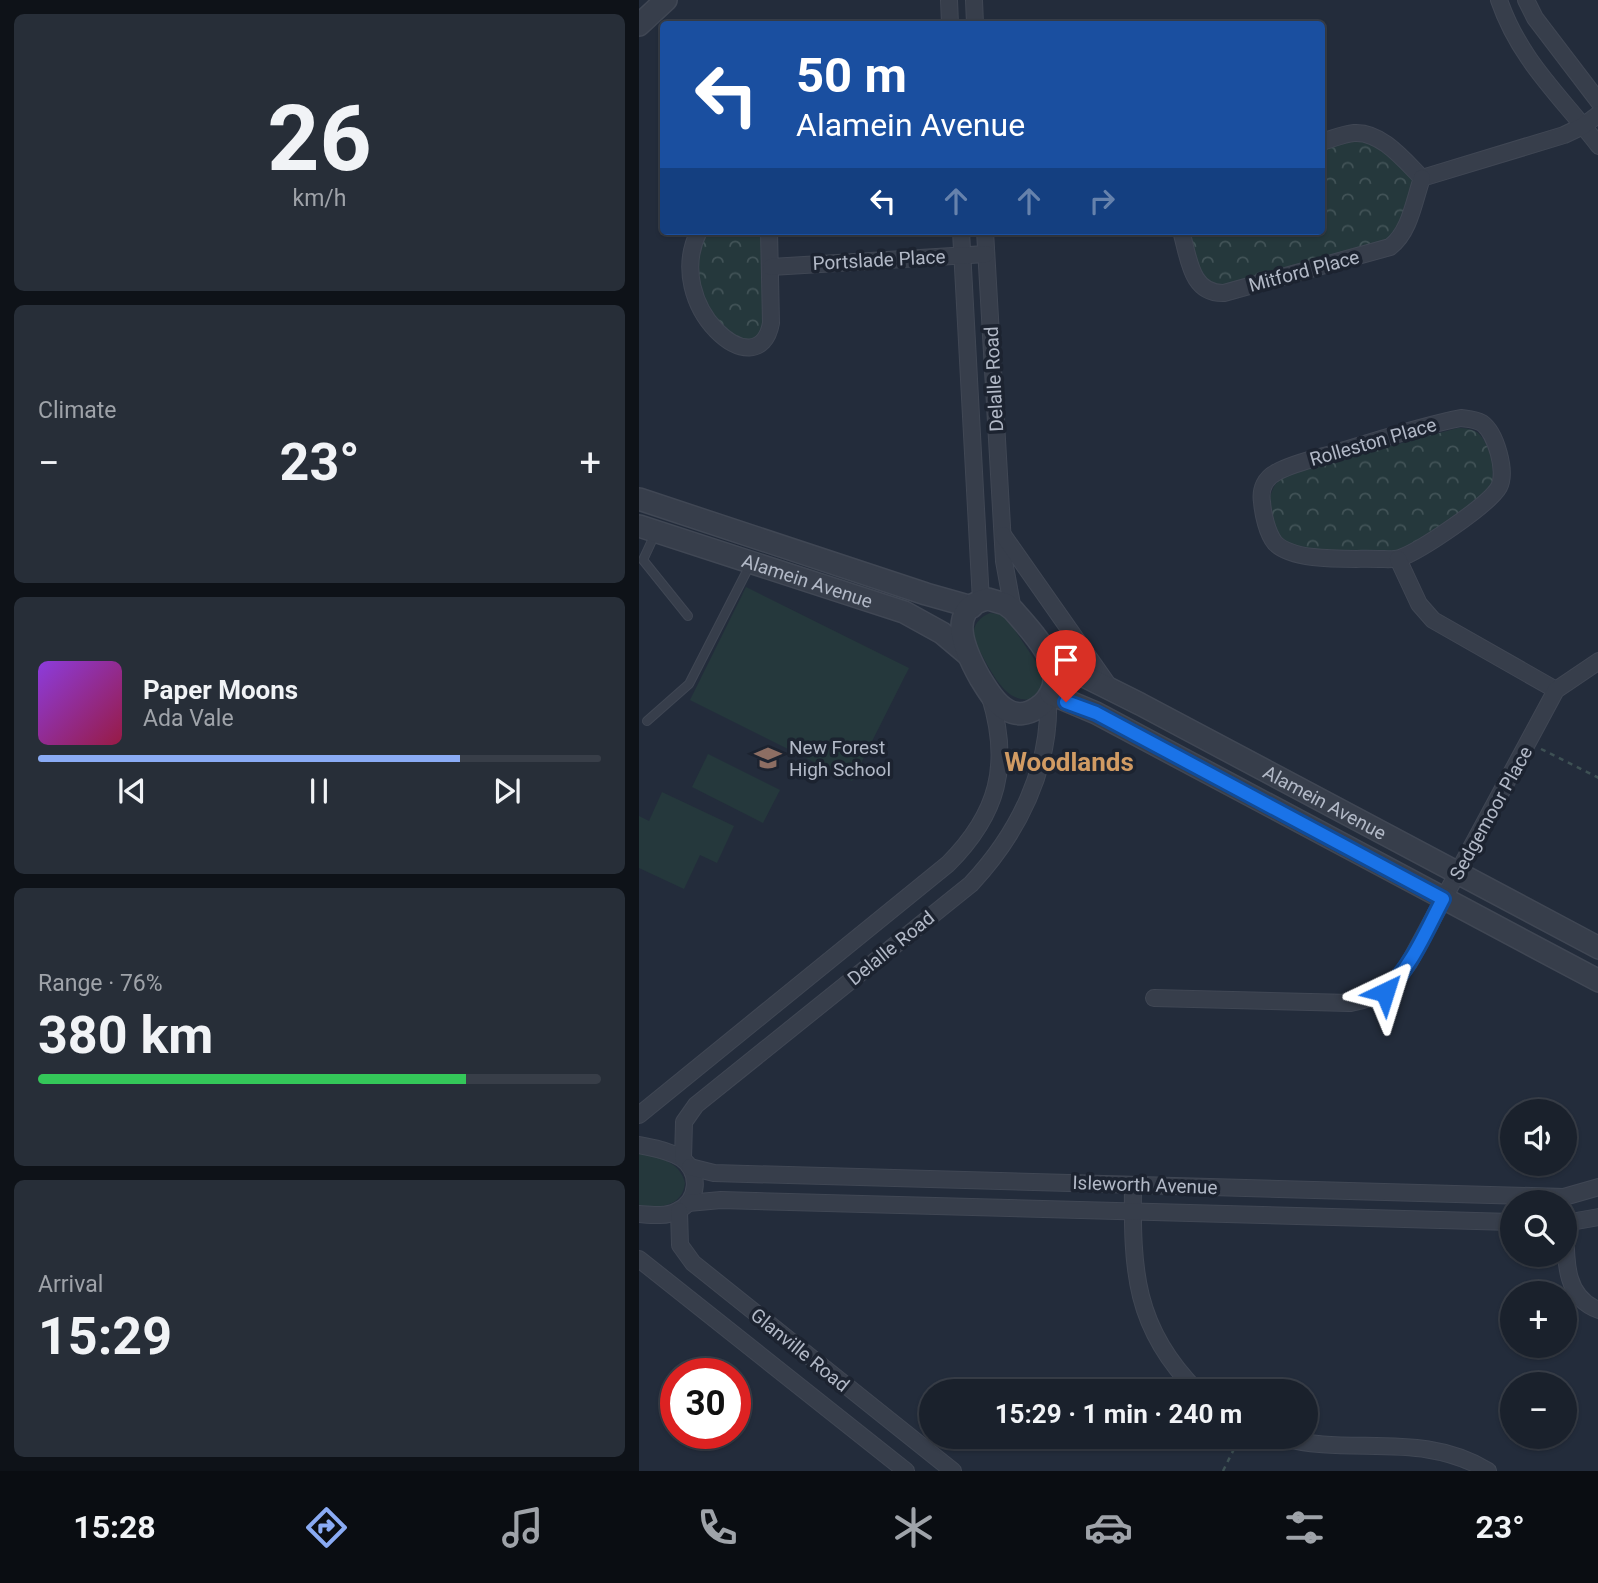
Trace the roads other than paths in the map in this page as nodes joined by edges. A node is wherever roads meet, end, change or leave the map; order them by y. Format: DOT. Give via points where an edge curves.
graph roads {
  1 [pos="949,0"];
  2 [pos="974,0"];
  3 [pos="1499,0"];
  4 [pos="1526,0"];
  5 [pos="664,1"];
  6 [pos="950,21"];
  7 [pos="975,21"];
  8 [pos="639,26"];
  9 [pos="1598,102"];
  10 [pos="1598,114"];
  11 [pos="1583,126"];
  12 [pos="1325,141"];
  13 [pos="1598,146"];
  14 [pos="1422,178"];
  15 [pos="698,235"];
  16 [pos="769,235"];
  17 [pos="960,235"];
  18 [pos="985,235"];
  19 [pos="1182,235"];
  20 [pos="986,254"];
  21 [pos="962,256"];
  22 [pos="771,267"];
  23 [pos="639,499"];
  24 [pos="647,529"];
  25 [pos="1002,533"];
  26 [pos="1398,559"];
  27 [pos="641,561"];
  28 [pos="751,563"];
  29 [pos="976,604"];
  30 [pos="1013,610"];
  31 [pos="688,616"];
  32 [pos="967,654"];
  33 [pos="1050,659"];
  34 [pos="1598,661"];
  35 [pos="1111,689"];
  36 [pos="1557,690"];
  37 [pos="988,692"];
  38 [pos="1050,696"];
  39 [pos="647,721"];
  40 [pos="1177,724"];
  41 [pos="1162,749"];
  42 [pos="1459,874"];
  43 [pos="1443,899"];
  44 [pos="1598,948"];
  45 [pos="1598,981"];
  46 [pos="1154,998"];
  47 [pos="639,1115"];
  48 [pos="639,1145"];
  49 [pos="687,1163"];
  50 [pos="1133,1185"];
  51 [pos="1598,1187"];
  52 [pos="1577,1198"];
  53 [pos="1500,1201"];
  54 [pos="683,1207"];
  55 [pos="1133,1212"];
  56 [pos="639,1214"];
  57 [pos="1598,1217"];
  58 [pos="1577,1221"];
  59 [pos="1500,1222"];
  60 [pos="639,1259"];
  61 [pos="1568,1267"];
  62 [pos="1598,1310"];
  63 [pos="1187,1379"];
  64 [pos="1318,1443"];
  65 [pos="906,1471"];
  66 [pos="953,1471"];
  67 [pos="1488,1471"];
  1 -- 6 [label="street"];
  2 -- 7 [label="street"];
  3 -- 11 [label="street" via="1529,62"];
  4 -- 9 [label="street"];
  5 -- 8 [label="street"];
  10 -- 11 [label="street"];
  11 -- 13 [label="street"];
  11 -- 14 [label="street" via="1530,147"];
  12 -- 14 [label="street" via="1368,134 1386,144"];
  14 -- 19 [label="street, Mitford Place" via="1406,226 1390,247 1224,292 1210,292 1199,284"];
  15 -- 22 [label="street" via="690,262 693,293 704,318 731,343 748,348 770,329"];
  16 -- 22 [label="street"];
  17 -- 21 [label="street, Delalle Road"];
  18 -- 20 [label="street, Delalle Road"];
  20 -- 21 [label="street, Portslade Place"];
  20 -- 25 [label="street, Delalle Road"];
  21 -- 22 [label="street, Portslade Place"];
  21 -- 29 [label="street, Delalle Road"];
  23 -- 29 [label="street, Alamein Avenue" via="926,594"];
  24 -- 27 [label="lane"];
  24 -- 28 [label="street, Alamein Avenue"];
  25 -- 30 [label="street, Delalle Road"];
  25 -- 35 [label="street"];
  26 -- 26 [label="street, Rolleston Place" via="1307,556 1284,549 1270,534 1261,498 1265,482 1295,465 1450,421 1472,419 1483,424 1498,455 1502,473 1498,489 1465,517"];
  26 -- 36 [label="street" via="1419,604 1433,620"];
  27 -- 31 [label="lane"];
  28 -- 32 [label="street, Alamein Avenue" via="904,612 942,633"];
  28 -- 39 [label="lane" via="689,684"];
  29 -- 30 [label="street" via="998,601"];
  29 -- 32 [label="street" via="966,615 962,632"];
  30 -- 33 [label="street"];
  32 -- 37 [label="street"];
  33 -- 35 [label="street, Alamein Avenue"];
  33 -- 38 [label="street" via="1055,670"];
  34 -- 36 [label="street, Sedgemoor Place"];
  35 -- 40 [label="street, Alamein Avenue"];
  36 -- 42 [label="street, Sedgemoor Place"];
  37 -- 38 [label="street" via="1000,706 1017,714 1033,710"];
  37 -- 47 [label="street, Delalle Road" via="998,723 997,787 969,844"];
  38 -- 41 [label="street, Alamein Avenue" via="1096,713"];
  38 -- 49 [label="street, Delalle Road" via="1049,723 1035,782 993,861 971,884 696,1105 684,1122"];
  40 -- 41 [label="street"];
  40 -- 42 [label="street, Alamein Avenue"];
  41 -- 43 [label="street, Alamein Avenue"];
  42 -- 43 [label="street, Sedgemoor Place"];
  42 -- 44 [label="street, Alamein Avenue"];
  43 -- 45 [label="street, Alamein Avenue"];
  43 -- 46 [label="street, Sedgemoor Place" via="1410,963 1385,992 1369,1000"];
  48 -- 49 [label="street, Isleworth Avenue" via="661,1149"];
  49 -- 50 [label="street, Isleworth Avenue" via="714,1173"];
  49 -- 54 [label="street, Delalle Road" via="695,1186"];
  50 -- 53 [label="street, Isleworth Avenue"];
  50 -- 55 [label="street"];
  51 -- 52 [label="street, Isleworth Avenue"];
  54 -- 55 [label="street, Isleworth Avenue" via="721,1200"];
  54 -- 56 [label="street, Isleworth Avenue" via="669,1214"];
  54 -- 66 [label="street, Glanville Road" via="680,1245 693,1263"];
  55 -- 59 [label="street, Isleworth Avenue"];
  55 -- 63 [label="street" via="1135,1267 1148,1318 1164,1353"];
  57 -- 58 [label="street"];
  60 -- 65 [label="street, Glanville Road"];
  61 -- 62 [label="street" via="1573,1292 1582,1303"];
  64 -- 67 [label="street" via="1437,1449"];
}
